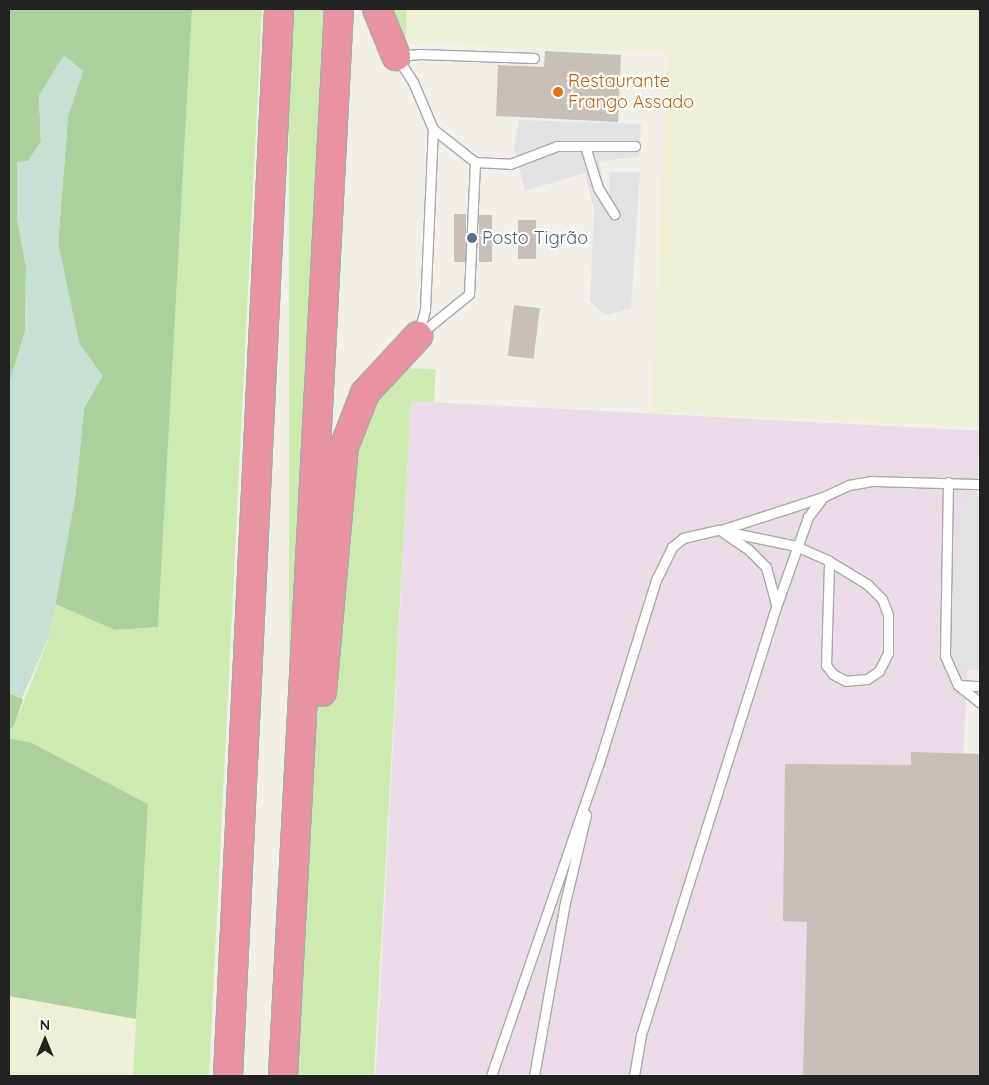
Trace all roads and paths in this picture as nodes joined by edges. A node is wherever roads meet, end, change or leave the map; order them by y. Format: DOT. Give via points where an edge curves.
graph roads {
  1 [pos="279,9"];
  2 [pos="338,9"];
  3 [pos="377,9"];
  4 [pos="396,56"];
  5 [pos="534,58"];
  6 [pos="433,129"];
  7 [pos="586,146"];
  8 [pos="635,146"];
  9 [pos="475,162"];
  10 [pos="614,214"];
  11 [pos="418,336"];
  12 [pos="948,482"];
  13 [pos="980,484"];
  14 [pos="823,497"];
  15 [pos="719,530"];
  16 [pos="796,546"];
  17 [pos="829,562"];
  18 [pos="776,607"];
  19 [pos="958,685"];
  20 [pos="980,686"];
  21 [pos="980,703"];
  22 [pos="598,766"];
  23 [pos="228,1076"];
  24 [pos="283,1076"];
  25 [pos="288,1076"];
  26 [pos="491,1076"];
  27 [pos="534,1076"];
  28 [pos="634,1076"];
  1 -- 23 [label="highway"];
  2 -- 24 [label="highway"];
  3 -- 4 [label="highway"];
  4 -- 5 [label="lane"];
  4 -- 6 [label="lane" via="413,82"];
  6 -- 9 [label="lane"];
  6 -- 11 [label="lane" via="425,310"];
  7 -- 8 [label="lane"];
  7 -- 9 [label="lane" via="557,146 510,164"];
  7 -- 10 [label="lane" via="598,188"];
  9 -- 11 [label="lane" via="469,294"];
  11 -- 25 [label="highway" via="366,393 344,447 313,786 299,1013"];
  12 -- 13 [label="lane"];
  12 -- 14 [label="lane" via="872,481 849,485"];
  12 -- 19 [label="lane" via="945,656"];
  14 -- 15 [label="lane"];
  14 -- 16 [label="lane" via="808,517"];
  15 -- 16 [label="lane"];
  15 -- 18 [label="lane" via="750,550 766,567"];
  15 -- 22 [label="lane" via="683,538 672,547 662,563"];
  16 -- 17 [label="lane"];
  16 -- 18 [label="lane"];
  17 -- 17 [label="lane" via="826,665 833,674 846,681 867,679 880,671 888,653 888,615 882,599 867,584"];
  18 -- 28 [label="lane" via="641,1035"];
  19 -- 20 [label="lane"];
  19 -- 21 [label="lane"];
  22 -- 26 [label="lane"];
  22 -- 27 [label="lane" via="564,907"];
}
